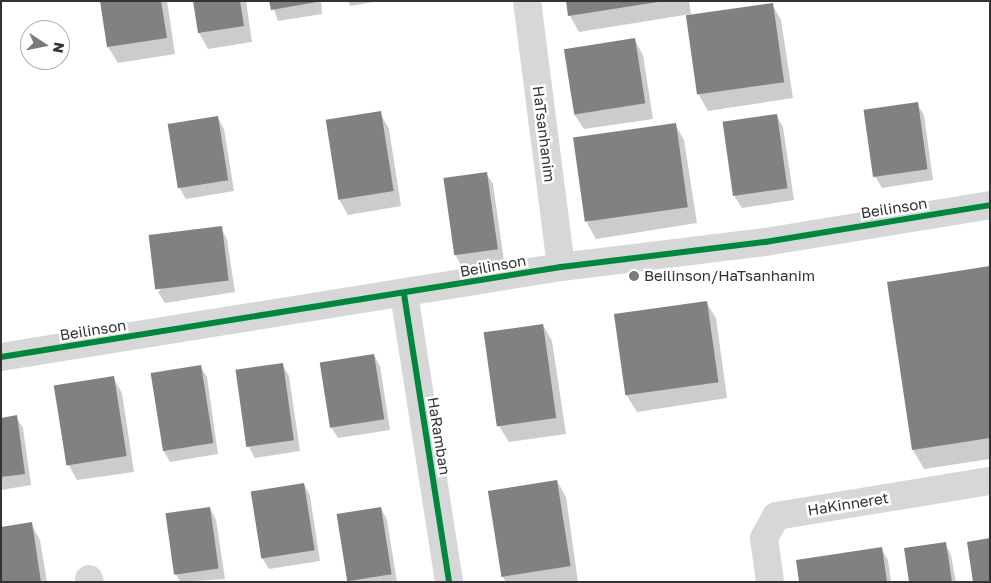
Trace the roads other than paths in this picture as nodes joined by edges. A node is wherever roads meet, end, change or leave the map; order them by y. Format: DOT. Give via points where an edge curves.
graph roads {
  1 [pos="527,1"];
  2 [pos="990,205"];
  3 [pos="561,267"];
  4 [pos="404,294"];
  5 [pos="1,357"];
  6 [pos="990,481"];
  7 [pos="449,582"];
  8 [pos="770,582"];
  1 -- 3 [label="street, HaTsanhanim"];
  2 -- 3 [label="street, Beilinson" via="765,242"];
  3 -- 4 [label="street, Beilinson"];
  4 -- 5 [label="street, Beilinson"];
  4 -- 7 [label="street, HaRamban"];
  6 -- 8 [label="street, HaKinneret" via="776,516 764,538"];
}
